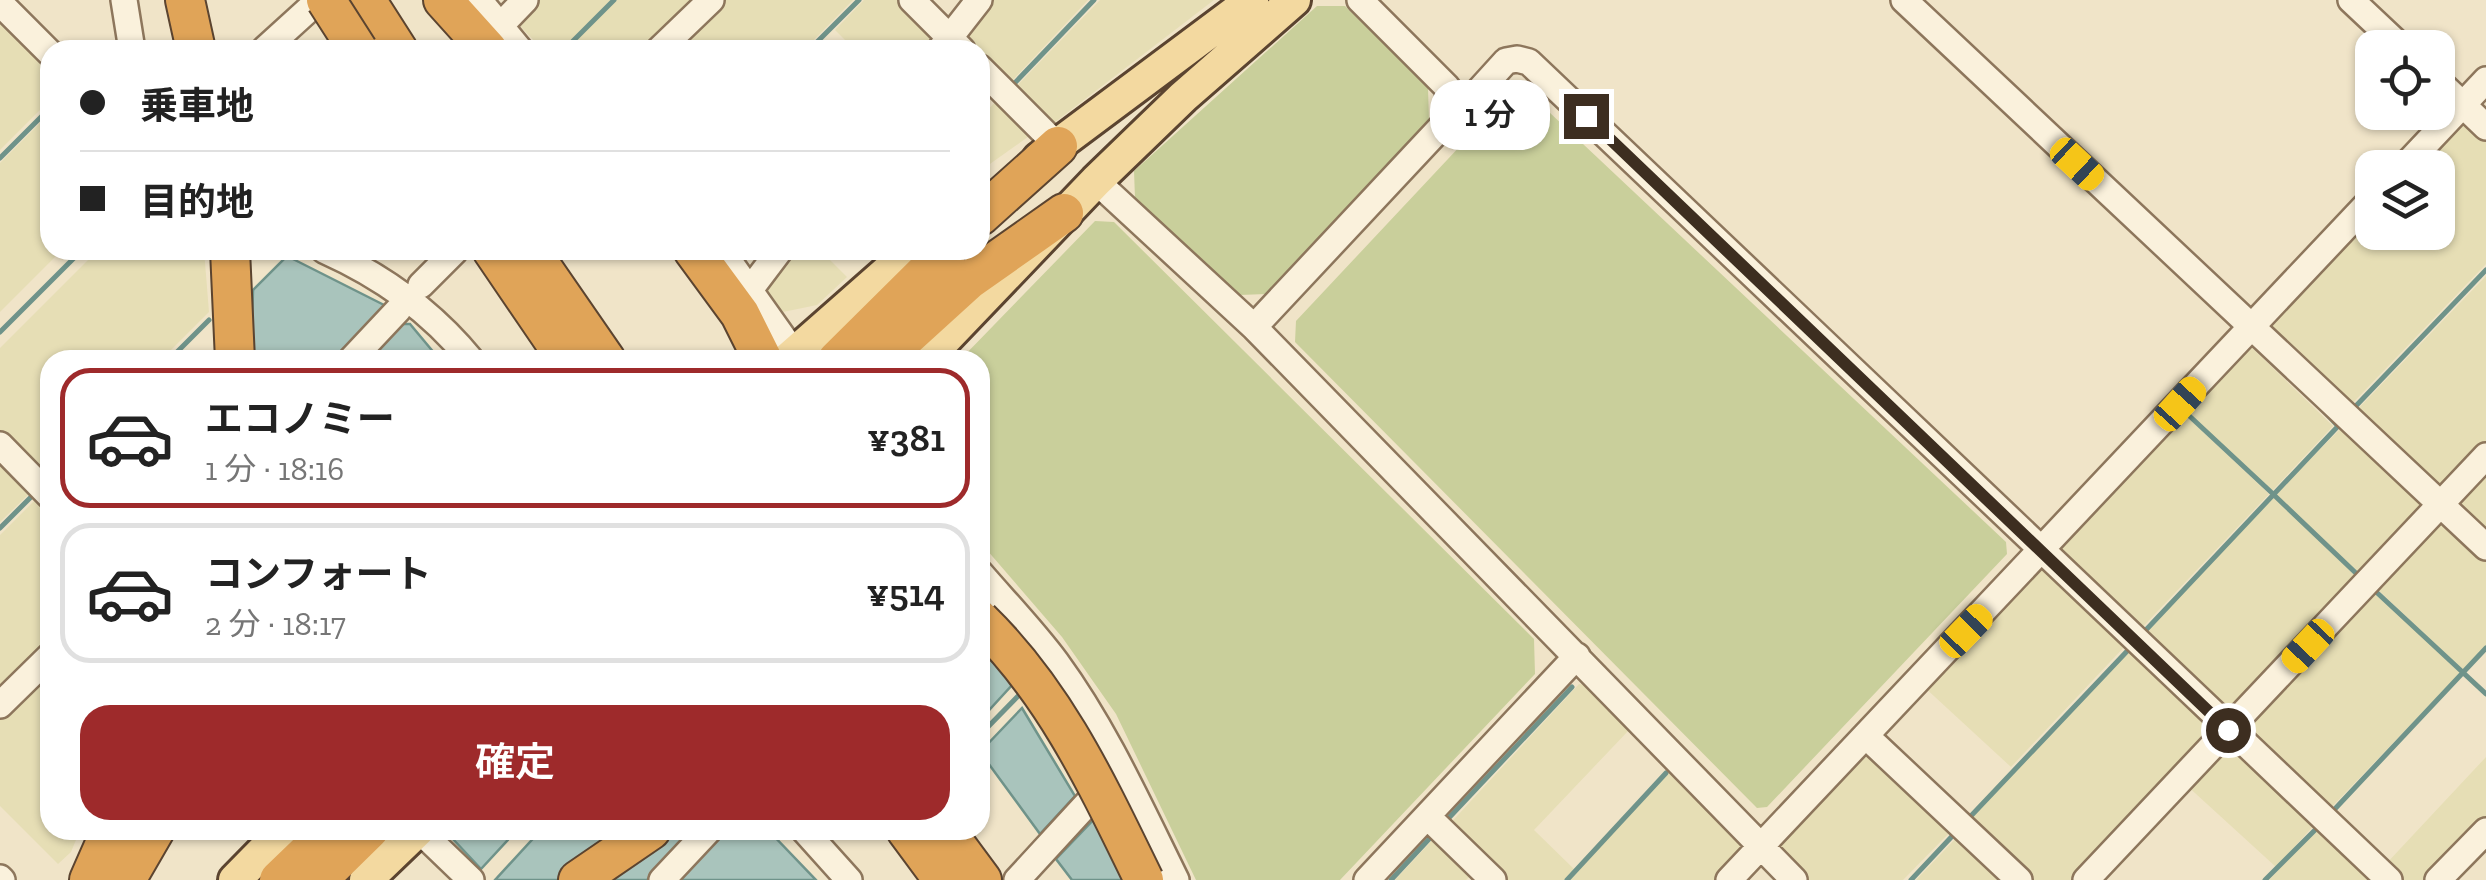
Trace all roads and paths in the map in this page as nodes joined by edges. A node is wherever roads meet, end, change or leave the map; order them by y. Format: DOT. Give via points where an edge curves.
graph roads {
  1 [pos="124,0"];
  2 [pos="185,0"];
  3 [pos="323,0"];
  4 [pos="342,0"];
  5 [pos="366,0"];
  6 [pos="444,0"];
  7 [pos="478,0"];
  8 [pos="525,0"];
  9 [pos="711,0"];
  10 [pos="912,0"];
  11 [pos="978,0"];
  12 [pos="1252,0"];
  13 [pos="1294,0"];
  14 [pos="1360,0"];
  15 [pos="1904,0"];
  16 [pos="2352,0"];
  17 [pos="0,3"];
  18 [pos="2383,30"];
  19 [pos="494,38"];
  20 [pos="130,40"];
  21 [pos="194,40"];
  22 [pos="276,40"];
  23 [pos="303,40"];
  24 [pos="351,40"];
  25 [pos="392,40"];
  26 [pos="669,40"];
  27 [pos="946,40"];
  28 [pos="955,40"];
  29 [pos="40,43"];
  30 [pos="990,78"];
  31 [pos="2486,80"];
  32 [pos="2455,98"];
  33 [pos="2462,105"];
  34 [pos="1452,107"];
  35 [pos="2486,127"];
  36 [pos="1058,146"];
  37 [pos="2420,150"];
  38 [pos="1096,181"];
  39 [pos="990,193"];
  40 [pos="990,207"];
  41 [pos="1064,213"];
  42 [pos="2355,217"];
  43 [pos="218,260"];
  44 [pos="230,260"];
  45 [pos="344,260"];
  46 [pos="446,260"];
  47 [pos="499,260"];
  48 [pos="537,260"];
  49 [pos="700,260"];
  50 [pos="728,260"];
  51 [pos="772,260"];
  52 [pos="900,260"];
  53 [pos="938,260"];
  54 [pos="421,285"];
  55 [pos="749,291"];
  56 [pos="398,310"];
  57 [pos="1254,326"];
  58 [pos="2250,328"];
  59 [pos="222,350"];
  60 [pos="235,350"];
  61 [pos="360,350"];
  62 [pos="461,350"];
  63 [pos="560,350"];
  64 [pos="599,350"];
  65 [pos="774,350"];
  66 [pos="777,350"];
  67 [pos="791,350"];
  68 [pos="847,350"];
  69 [pos="893,350"];
  70 [pos="935,350"];
  71 [pos="0,445"];
  72 [pos="2486,456"];
  73 [pos="40,486"];
  74 [pos="2441,504"];
  75 [pos="2486,548"];
  76 [pos="2042,552"];
  77 [pos="990,585"];
  78 [pos="990,630"];
  79 [pos="1578,656"];
  80 [pos="40,666"];
  81 [pos="0,704"];
  82 [pos="2228,730"];
  83 [pos="1866,736"];
  84 [pos="1121,767"];
  85 [pos="1427,816"];
  86 [pos="2486,831"];
  87 [pos="92,840"];
  88 [pos="107,840"];
  89 [pos="149,840"];
  90 [pos="274,840"];
  91 [pos="321,840"];
  92 [pos="359,840"];
  93 [pos="408,840"];
  94 [pos="429,840"];
  95 [pos="636,840"];
  96 [pos="700,840"];
  97 [pos="813,840"];
  98 [pos="913,840"];
  99 [pos="952,840"];
  100 [pos="1761,845"];
  101 [pos="1484,877"];
  102 [pos="74,880"];
  103 [pos="90,880"];
  104 [pos="126,880"];
  105 [pos="236,880"];
  106 [pos="279,880"];
  107 [pos="318,880"];
  108 [pos="366,880"];
  109 [pos="471,880"];
  110 [pos="578,880"];
  111 [pos="662,880"];
  112 [pos="850,880"];
  113 [pos="943,880"];
  114 [pos="982,880"];
  115 [pos="1016,880"];
  116 [pos="1144,880"];
  117 [pos="1176,880"];
  118 [pos="1367,880"];
  119 [pos="1729,880"];
  120 [pos="1794,880"];
  121 [pos="2020,880"];
  122 [pos="2086,880"];
  123 [pos="2390,880"];
  124 [pos="2438,880"];
  1 -- 20 [label="street"];
  2 -- 21 [label="highway"];
  3 -- 22 [label="street"];
  3 -- 24 [label="highway, bridge"];
  4 -- 23 [label="street"];
  5 -- 25 [label="highway"];
  6 -- 19 [label="highway"];
  7 -- 19 [label="street"];
  8 -- 19 [label="street"];
  9 -- 26 [label="street"];
  10 -- 27 [label="street"];
  11 -- 28 [label="street"];
  12 -- 36 [label="main road"];
  13 -- 38 [label="main road"];
  14 -- 34 [label="street" via="1447,87"];
  15 -- 58 [label="street"];
  16 -- 18 [label="street"];
  17 -- 29 [label="street"];
  30 -- 36 [label="street"];
  31 -- 33 [label="street"];
  32 -- 33 [label="street"];
  33 -- 35 [label="street"];
  33 -- 37 [label="street"];
  34 -- 57 [label="street" via="1445,123"];
  34 -- 76 [label="street" via="1476,94 1506,62 1529,62"];
  36 -- 39 [label="main road"];
  36 -- 40 [label="highway"];
  38 -- 41 [label="main road"];
  38 -- 57 [label="street"];
  41 -- 69 [label="highway" via="969,280"];
  41 -- 70 [label="main road"];
  42 -- 58 [label="street"];
  43 -- 59 [label="street"];
  44 -- 60 [label="highway"];
  45 -- 62 [label="street" via="412,300"];
  46 -- 54 [label="street"];
  47 -- 63 [label="highway"];
  48 -- 64 [label="highway"];
  49 -- 65 [label="highway"];
  50 -- 55 [label="street"];
  51 -- 55 [label="street"];
  52 -- 67 [label="main road"];
  53 -- 68 [label="highway"];
  55 -- 66 [label="street"];
  56 -- 61 [label="street"];
  57 -- 79 [label="street"];
  58 -- 74 [label="street"];
  58 -- 76 [label="street"];
  71 -- 73 [label="street"];
  72 -- 74 [label="street"];
  74 -- 75 [label="street"];
  74 -- 82 [label="street"];
  76 -- 82 [label="street"];
  76 -- 83 [label="street"];
  77 -- 84 [label="street" via="1055,661"];
  78 -- 116 [label="highway, bridge" via="1057,714"];
  79 -- 85 [label="street"];
  79 -- 100 [label="street"];
  80 -- 81 [label="street"];
  82 -- 122 [label="street"];
  82 -- 123 [label="street"];
  83 -- 100 [label="street"];
  83 -- 121 [label="street"];
  84 -- 115 [label="street"];
  84 -- 117 [label="street"];
  85 -- 101 [label="street"];
  85 -- 118 [label="street"];
  86 -- 124 [label="street"];
  87 -- 102 [label="street"];
  88 -- 103 [label="highway"];
  89 -- 104 [label="highway"];
  90 -- 105 [label="main road"];
  91 -- 106 [label="highway"];
  92 -- 107 [label="highway"];
  93 -- 108 [label="main road"];
  94 -- 109 [label="street"];
  95 -- 110 [label="highway"];
  96 -- 111 [label="street"];
  97 -- 112 [label="street"];
  98 -- 113 [label="highway"];
  99 -- 114 [label="highway"];
  100 -- 119 [label="street"];
  100 -- 120 [label="street"];
}
